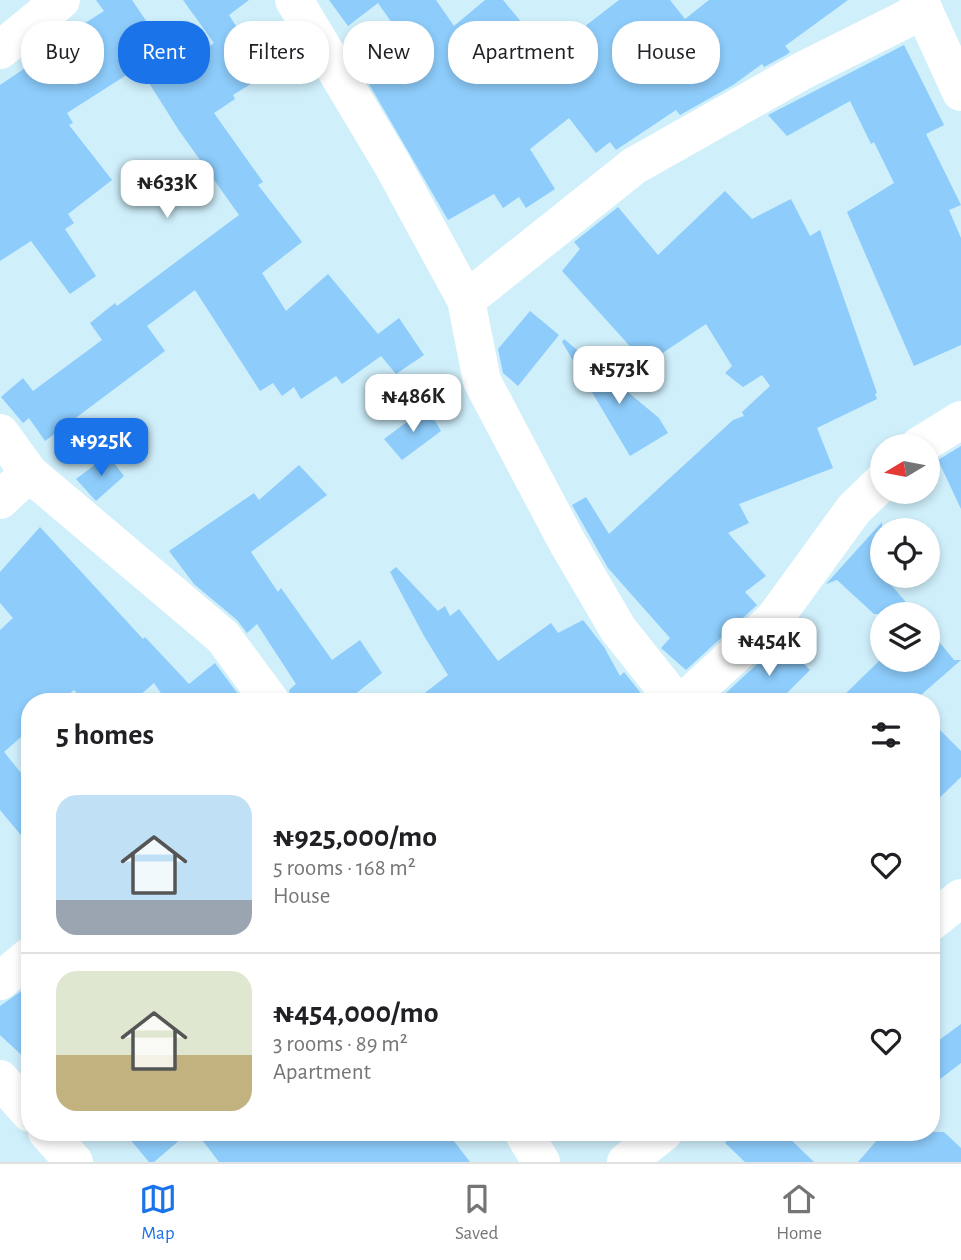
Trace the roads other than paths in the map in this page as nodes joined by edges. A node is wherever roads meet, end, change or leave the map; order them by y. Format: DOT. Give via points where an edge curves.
graph roads {
  1 [pos="61,0"];
  2 [pos="294,0"];
  3 [pos="922,5"];
  4 [pos="0,50"];
  5 [pos="961,90"];
  6 [pos="466,300"];
  7 [pos="961,420"];
  8 [pos="0,433"];
  9 [pos="938,434"];
  10 [pos="29,473"];
  11 [pos="870,494"];
  12 [pos="0,500"];
  13 [pos="264,693"];
  14 [pos="670,693"];
  15 [pos="693,693"];
  16 [pos="961,898"];
  17 [pos="940,915"];
  18 [pos="21,964"];
  19 [pos="0,981"];
  20 [pos="0,1079"];
  21 [pos="21,1103"];
  22 [pos="55,1141"];
  23 [pos="528,1141"];
  24 [pos="653,1141"];
  25 [pos="74,1162"];
  26 [pos="541,1162"];
  27 [pos="626,1162"];
  1 -- 4 [label="street"];
  2 -- 6 [label="street"];
  3 -- 5 [label="street"];
  3 -- 6 [label="street" via="634,166"];
  6 -- 14 [label="street" via="482,381 618,629"];
  7 -- 9 [label="street"];
  8 -- 10 [label="street"];
  10 -- 12 [label="street"];
  10 -- 13 [label="street" via="223,637"];
  11 -- 15 [label="street" via="775,618"];
  16 -- 17 [label="street"];
  18 -- 19 [label="street"];
  20 -- 21 [label="street"];
  22 -- 25 [label="street"];
  23 -- 26 [label="street"];
  24 -- 27 [label="street"];
}
